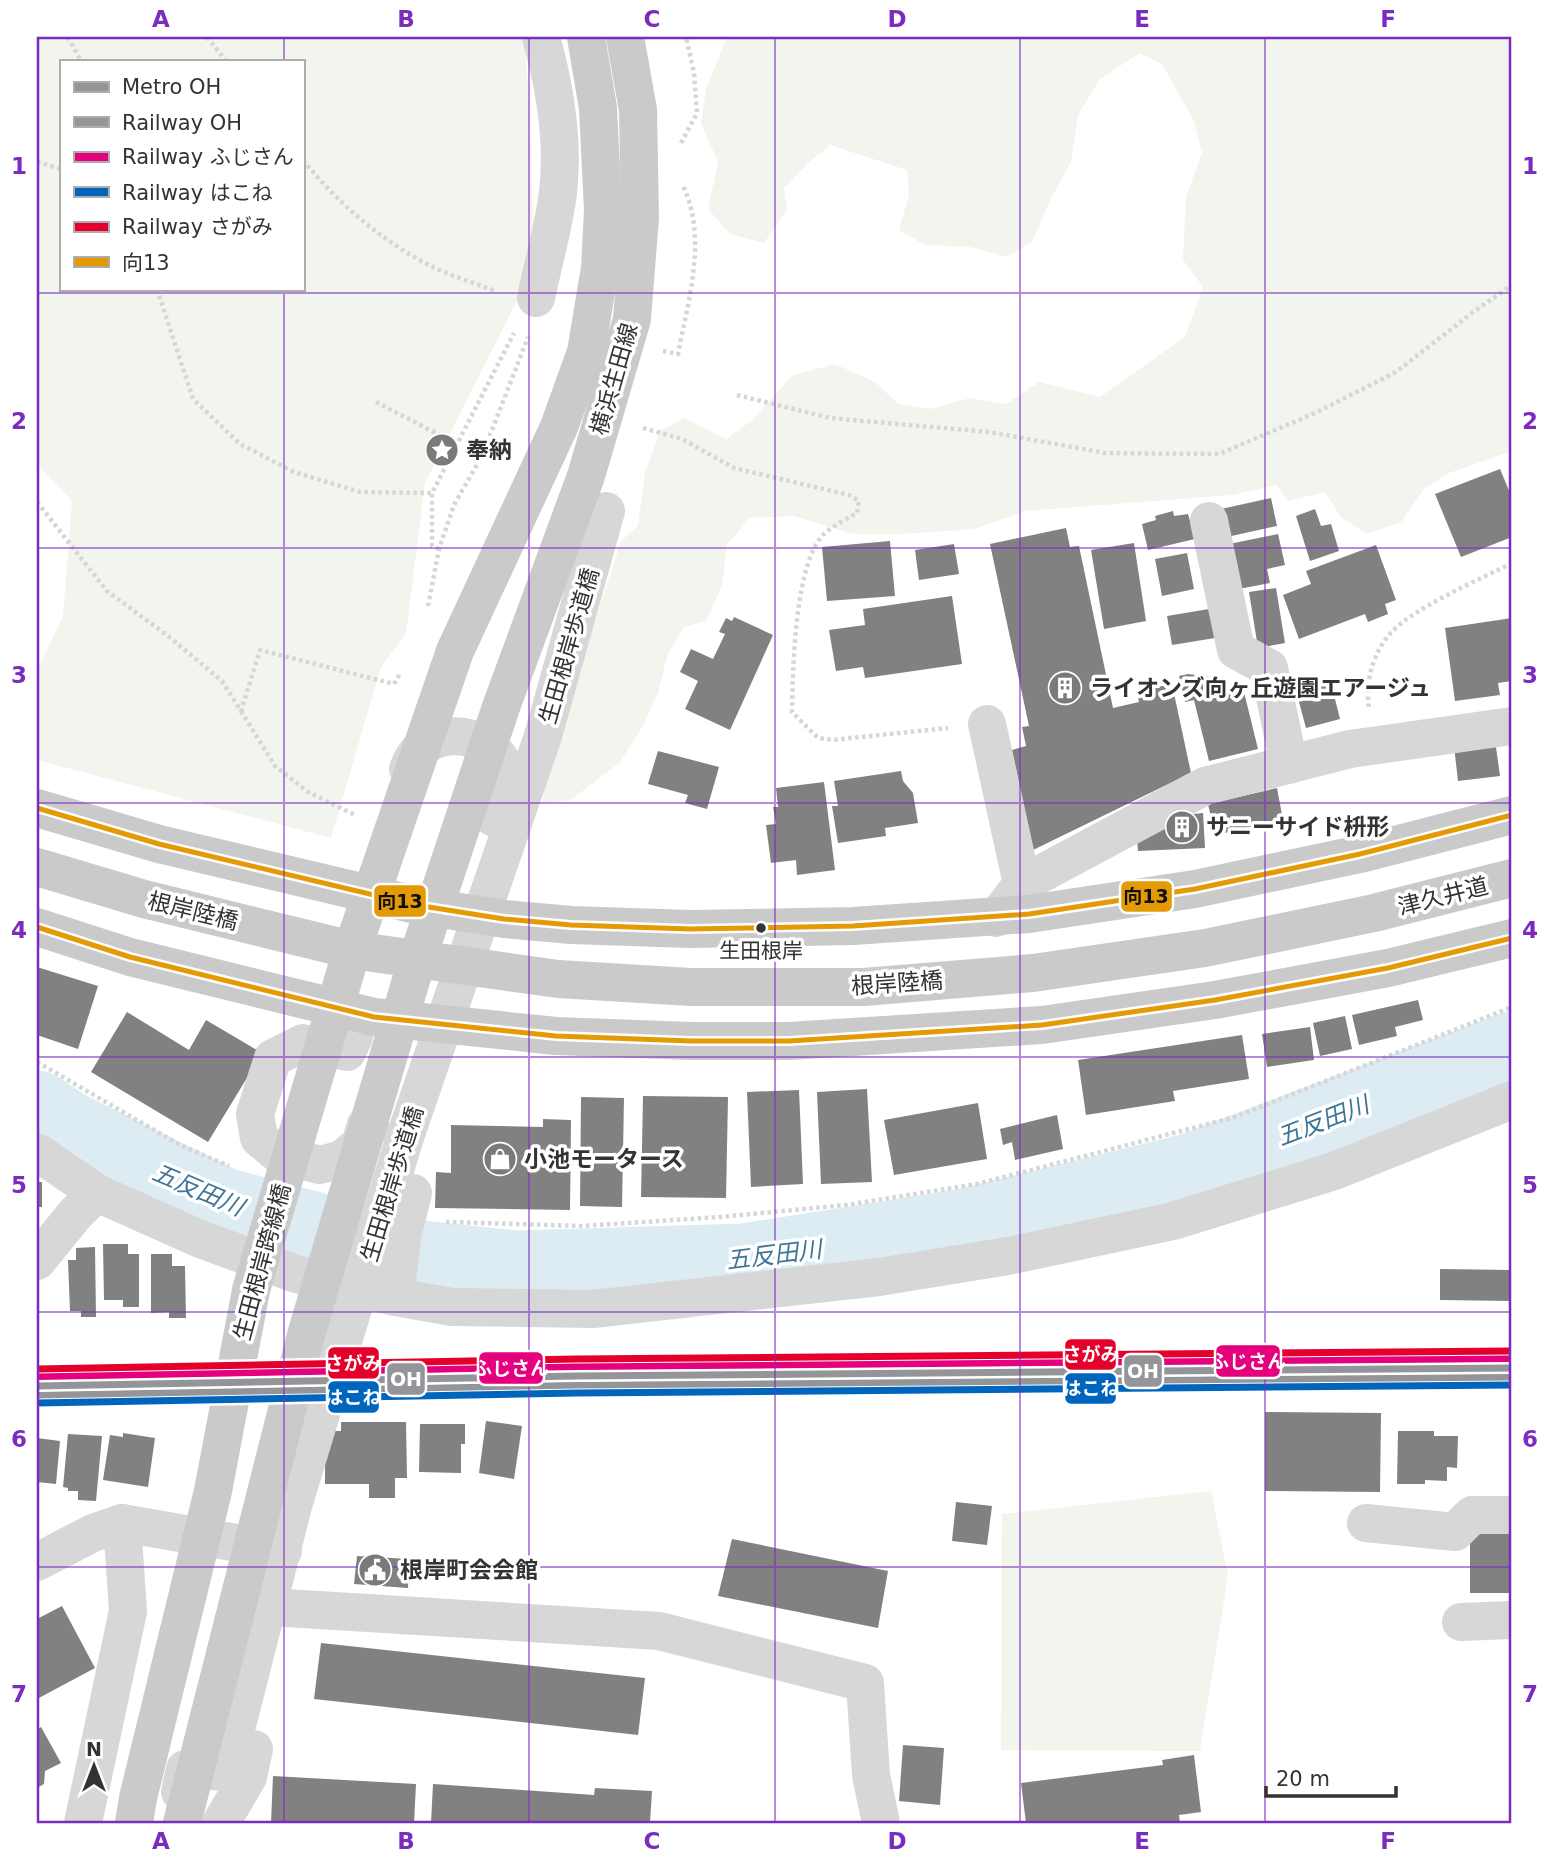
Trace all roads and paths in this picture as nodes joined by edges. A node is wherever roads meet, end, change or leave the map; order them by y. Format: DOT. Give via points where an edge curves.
graph roads {
  1 [pos="68,37"];
  2 [pos="207,37"];
  3 [pos="541,37"];
  4 [pos="586,37"];
  5 [pos="625,37"];
  6 [pos="687,37"];
  7 [pos="80,60"];
  8 [pos="225,60"];
  9 [pos="678,150"];
  10 [pos="304,161"];
  11 [pos="37,162"];
  12 [pos="60,169"];
  13 [pos="1512,285"];
  14 [pos="157,290"];
  15 [pos="526,299"];
  16 [pos="737,395"];
  17 [pos="376,402"];
  18 [pos="603,418"];
  19 [pos="457,444"];
  20 [pos="432,493"];
  21 [pos="37,502"];
  22 [pos="606,512"];
  23 [pos="1209,521"];
  24 [pos="439,549"];
  25 [pos="1512,563"];
  26 [pos="426,613"];
  27 [pos="407,662"];
  28 [pos="241,710"];
  29 [pos="987,724"];
  30 [pos="1512,726"];
  31 [pos="1375,746"];
  32 [pos="1289,765"];
  33 [pos="37,808"];
  34 [pos="362,808"];
  35 [pos="1512,815"];
  36 [pos="37,867"];
  37 [pos="371,874"];
  38 [pos="1512,878"];
  39 [pos="493,880"];
  40 [pos="1022,884"];
  41 [pos="1374,913"];
  42 [pos="996,918"];
  43 [pos="900,923"];
  44 [pos="37,927"];
  45 [pos="1512,938"];
  46 [pos="352,950"];
  47 [pos="417,960"];
  48 [pos="1512,1007"];
  49 [pos="1020,1027"];
  50 [pos="468,1028"];
  51 [pos="910,1034"];
  52 [pos="354,1037"];
  53 [pos="37,1062"];
  54 [pos="1512,1100"];
  55 [pos="405,1137"];
  56 [pos="37,1152"];
  57 [pos="235,1169"];
  58 [pos="97,1193"];
  59 [pos="405,1226"];
  60 [pos="37,1261"];
  61 [pos="396,1288"];
  62 [pos="1512,1515"];
  63 [pos="122,1524"];
  64 [pos="1366,1524"];
  65 [pos="37,1562"];
  66 [pos="286,1608"];
  67 [pos="1512,1620"];
  68 [pos="1461,1622"];
  69 [pos="220,1629"];
  70 [pos="186,1769"];
  71 [pos="83,1823"];
  72 [pos="134,1823"];
  73 [pos="172,1823"];
  74 [pos="182,1823"];
  75 [pos="221,1823"];
  76 [pos="881,1823"];
  1 -- 7 [label="path"];
  2 -- 8 [label="path"];
  3 -- 15 [label="street" via="558,114 558,191"];
  4 -- 46 [label="main road, 横浜生田線" via="598,107 603,210 600,268 586,352 559,426 455,651"];
  5 -- 18 [label="main road, 横浜生田線" via="638,110 640,218 632,320"];
  6 -- 9 [label="path" via="696,113"];
  10 -- 15 [label="path" via="367,226 426,264"];
  11 -- 12 [label="path"];
  13 -- 16 [label="path" via="1396,372 1219,454 1105,453 989,432 830,418"];
  14 -- 20 [label="path" via="193,399 240,444 295,472 360,492"];
  15 -- 19 [label="path" via="514,334"];
  15 -- 24 [label="path" via="534,322 482,456 454,505"];
  17 -- 19 [label="path"];
  18 -- 29 [label="path" via="682,439 734,468 849,495 859,502 857,513 825,534 813,549 794,634 792,712 818,738"];
  18 -- 47 [label="main road, 横浜生田線"];
  19 -- 20 [label="path"];
  20 -- 24 [label="path" via="432,546"];
  21 -- 28 [label="path" via="107,591 222,681"];
  22 -- 39 [label="street, 生田根岸歩道橋" via="543,736"];
  23 -- 32 [label="street" via="1236,650 1269,668"];
  24 -- 26 [label="path"];
  25 -- 31 [label="path" via="1413,615 1390,634 1373,663 1367,695"];
  27 -- 28 [label="path" via="394,684 260,650"];
  28 -- 34 [label="path" via="275,766 308,792 359,817"];
  29 -- 40 [label="street"];
  30 -- 31 [label="street"];
  31 -- 32 [label="street"];
  32 -- 40 [label="street" via="1205,786"];
  33 -- 43 [label="main road" via="318,883 504,919 690,929"];
  35 -- 42 [label="main road" via="1195,889"];
  36 -- 46 [label="main road, 根岸陸橋" via="144,899"];
  37 -- 39 [label="street" via="413,755 433,739 456,735 484,743 502,761 507,782 474,874"];
  38 -- 41 [label="main road, 津久井道"];
  39 -- 55 [label="street, 生田根岸歩道橋"];
  40 -- 42 [label="street"];
  41 -- 47 [label="main road, 根岸陸橋" via="1205,947 1033,972 864,987 691,988 558,979"];
  42 -- 43 [label="main road"];
  42 -- 49 [label="main road" via="981,946 981,988 1001,1017"];
  43 -- 51 [label="main road" via="926,947 933,965 929,1007"];
  44 -- 50 [label="main road" via="130,957 374,1017"];
  45 -- 49 [label="main road" via="1375,971 1215,1000"];
  46 -- 47 [label="main road, 根岸陸橋"];
  46 -- 72 [label="main road, 生田根岸跨線橋" via="251,1290 214,1491"];
  47 -- 74 [label="main road" via="306,1335"];
  48 -- 59 [label="path" via="1235,1117 977,1184 846,1205 582,1226"];
  49 -- 51 [label="main road"];
  50 -- 51 [label="main road" via="691,1041"];
  50 -- 59 [label="street"];
  52 -- 55 [label="street" via="348,1052 303,1043 274,1058 255,1114 259,1138 278,1154 320,1165 342,1159 360,1144 366,1125"];
  53 -- 57 [label="path" via="180,1144"];
  54 -- 61 [label="street" via="1334,1171 1187,1217 1008,1256 879,1277 593,1309 452,1307"];
  55 -- 70 [label="street, 生田根岸歩道橋" via="293,1506 225,1772"];
  56 -- 58 [label="street"];
  58 -- 60 [label="street"];
  58 -- 61 [label="street" via="200,1239 296,1274"];
  59 -- 61 [label="street"];
  62 -- 64 [label="street" via="1472,1515 1455,1532"];
  63 -- 65 [label="street" via="93,1533"];
  63 -- 66 [label="street" via="296,1553"];
  63 -- 71 [label="street" via="128,1611"];
  66 -- 75 [label="street" via="248,1777"];
  66 -- 76 [label="street" via="659,1631 865,1683 871,1775"];
  67 -- 68 [label="street"];
  69 -- 70 [label="street"];
  70 -- 73 [label="street"];
}
